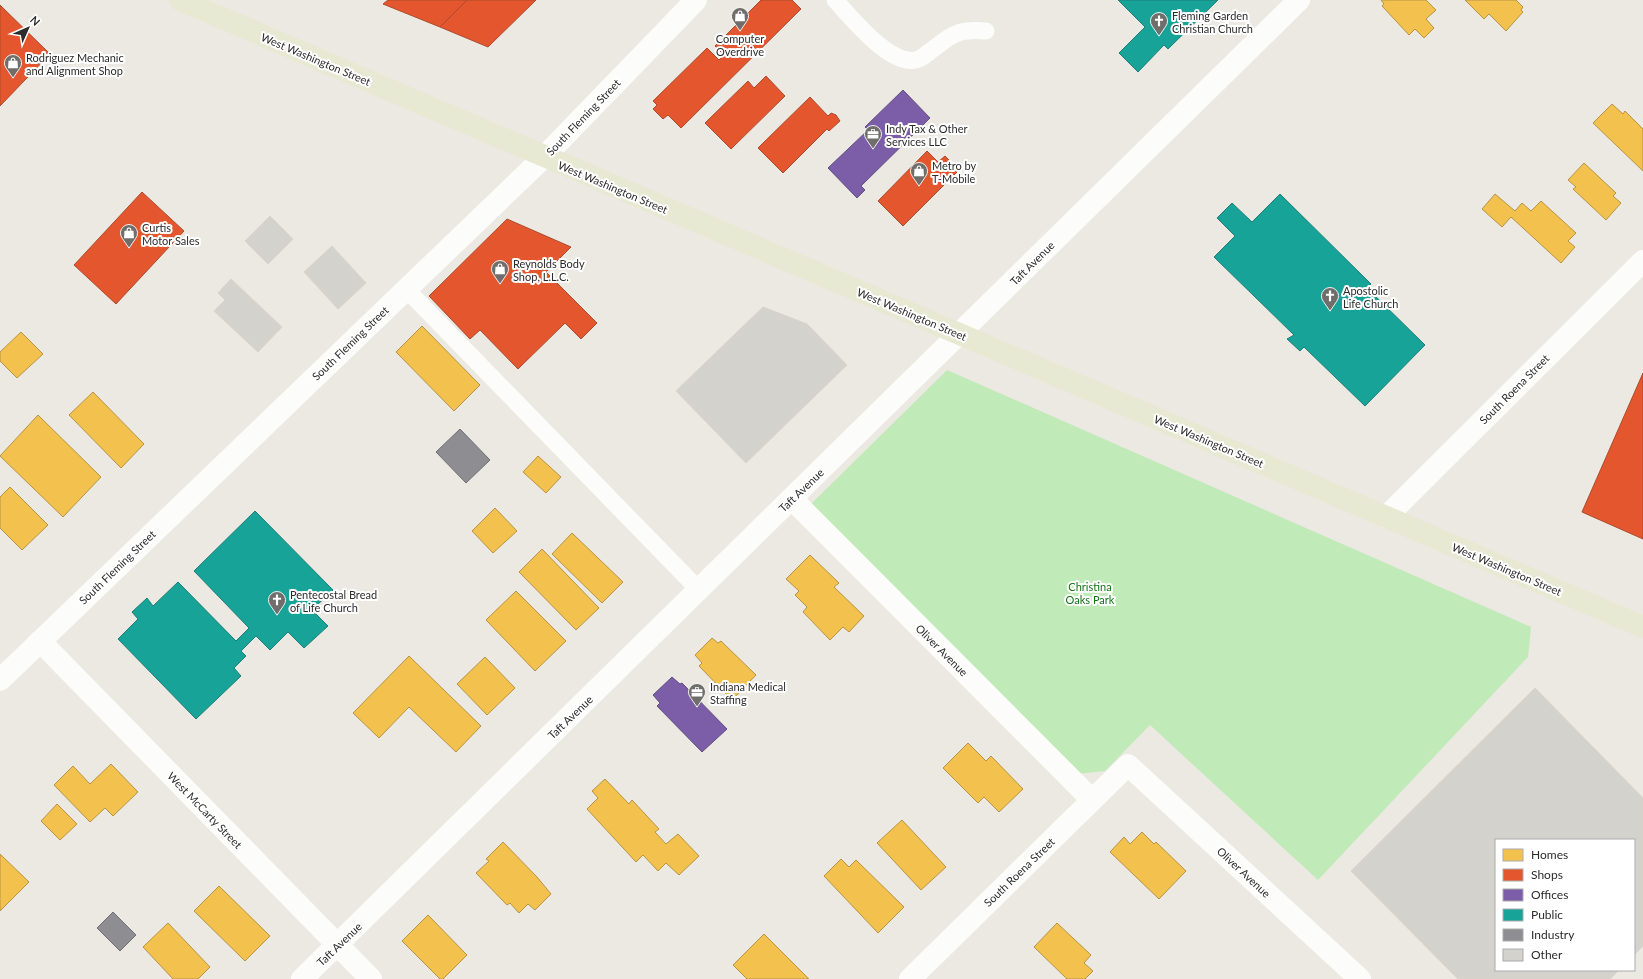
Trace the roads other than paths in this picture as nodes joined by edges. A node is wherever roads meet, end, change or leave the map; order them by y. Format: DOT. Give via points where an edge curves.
graph roads {
  1 [pos="180,0"];
  2 [pos="834,0"];
  3 [pos="1299,0"];
  4 [pos="691,2"];
  5 [pos="986,31"];
  6 [pos="544,157"];
  7 [pos="1643,261"];
  8 [pos="406,289"];
  9 [pos="960,334"];
  10 [pos="792,499"];
  11 [pos="1386,517"];
  12 [pos="698,590"];
  13 [pos="1643,628"];
  14 [pos="40,641"];
  15 [pos="0,680"];
  16 [pos="1128,765"];
  17 [pos="1092,800"];
  18 [pos="338,945"];
  19 [pos="302,979"];
  20 [pos="371,979"];
  21 [pos="910,979"];
  22 [pos="1360,979"];
  1 -- 6 [label="main road, West Washington Street"];
  2 -- 5 [label="lane" via="885,50 908,61 921,59 957,33 967,30"];
  3 -- 9 [label="street, Taft Avenue"];
  4 -- 6 [label="street, South Fleming Street"];
  6 -- 8 [label="street, South Fleming Street"];
  6 -- 9 [label="main road, West Washington Street"];
  7 -- 11 [label="street, South Roena Street"];
  8 -- 12 [label="lane"];
  8 -- 14 [label="street, South Fleming Street"];
  9 -- 10 [label="street, Taft Avenue"];
  9 -- 11 [label="main road, West Washington Street"];
  10 -- 12 [label="street, Taft Avenue"];
  10 -- 17 [label="street, Oliver Avenue"];
  11 -- 13 [label="main road, West Washington Street"];
  12 -- 18 [label="street, Taft Avenue"];
  14 -- 15 [label="street, South Fleming Street"];
  14 -- 18 [label="street, West McCarty Street"];
  16 -- 17 [label="street, South Roena Street"];
  16 -- 22 [label="street, Oliver Avenue"];
  17 -- 21 [label="street, South Roena Street"];
  18 -- 19 [label="street, Taft Avenue"];
  18 -- 20 [label="street, West McCarty Street"];
}
